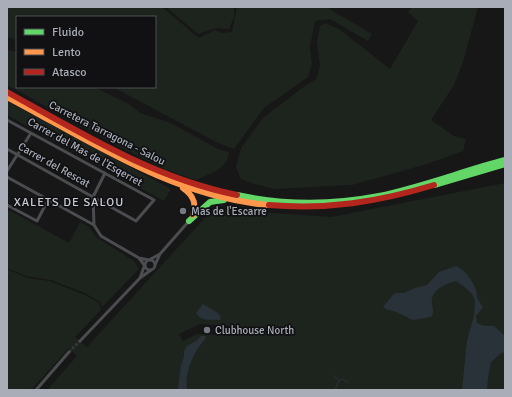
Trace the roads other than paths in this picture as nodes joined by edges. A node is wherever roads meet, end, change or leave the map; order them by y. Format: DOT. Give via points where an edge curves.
graph roads {
  1 [pos="7,92"];
  2 [pos="7,97"];
  3 [pos="7,120"];
  4 [pos="31,133"];
  5 [pos="7,149"];
  6 [pos="17,155"];
  7 [pos="505,156"];
  8 [pos="505,160"];
  9 [pos="505,164"];
  10 [pos="505,168"];
  11 [pos="7,171"];
  12 [pos="104,173"];
  13 [pos="7,177"];
  14 [pos="169,181"];
  15 [pos="438,181"];
  16 [pos="93,197"];
  17 [pos="48,200"];
  18 [pos="154,200"];
  19 [pos="256,203"];
  20 [pos="7,205"];
  21 [pos="189,221"];
  22 [pos="94,225"];
  23 [pos="160,254"];
  24 [pos="139,258"];
  25 [pos="149,260"];
  26 [pos="155,265"];
  27 [pos="145,266"];
  28 [pos="152,270"];
  29 [pos="140,278"];
  30 [pos="80,341"];
  31 [pos="69,352"];
  32 [pos="36,390"];
  1 -- 15 [label="highway, Carretera Tarragona - Salou" via="142,165 195,186 222,193 277,202 336,202 362,199"];
  2 -- 14 [label="highway, Carretera Tarragona - Salou" via="140,169"];
  3 -- 4 [label="street, Carrer del Mas de l'Esqerret"];
  4 -- 6 [label="street"];
  4 -- 12 [label="street, Carrer del Mas de l'Esqerret"];
  5 -- 6 [label="street, Carrer del Rescat"];
  6 -- 11 [label="street"];
  6 -- 16 [label="street, Carrer del Rescat"];
  7 -- 15 [label="highway"];
  8 -- 15 [label="highway, Carretera Tarragona - Salou"];
  9 -- 15 [label="highway, Carretera Tarragona - Salou"];
  10 -- 15 [label="highway"];
  12 -- 16 [label="street"];
  12 -- 18 [label="street, Carrer del Mas de l'Esqerret"];
  13 -- 17 [label="street"];
  14 -- 19 [label="highway, Carretera Tarragona - Salou" via="206,193"];
  14 -- 21 [label="highway" via="192,195 195,210"];
  15 -- 19 [label="highway, Carretera Tarragona - Salou" via="400,195 363,203 301,208"];
  16 -- 18 [label="street, Carrer del Rescat" via="136,221"];
  16 -- 22 [label="street"];
  17 -- 20 [label="street" via="37,221"];
  17 -- 22 [label="street"];
  19 -- 21 [label="highway" via="213,201"];
  21 -- 23 [label="street"];
  22 -- 24 [label="street" via="101,236"];
  23 -- 25 [label="street"];
  23 -- 26 [label="street"];
  24 -- 25 [label="street"];
  24 -- 27 [label="street"];
  25 -- 26 [label="street"];
  25 -- 27 [label="street"];
  26 -- 28 [label="street"];
  27 -- 28 [label="street"];
  27 -- 29 [label="street"];
  28 -- 29 [label="street"];
  29 -- 30 [label="street"];
  31 -- 32 [label="street"];
}
